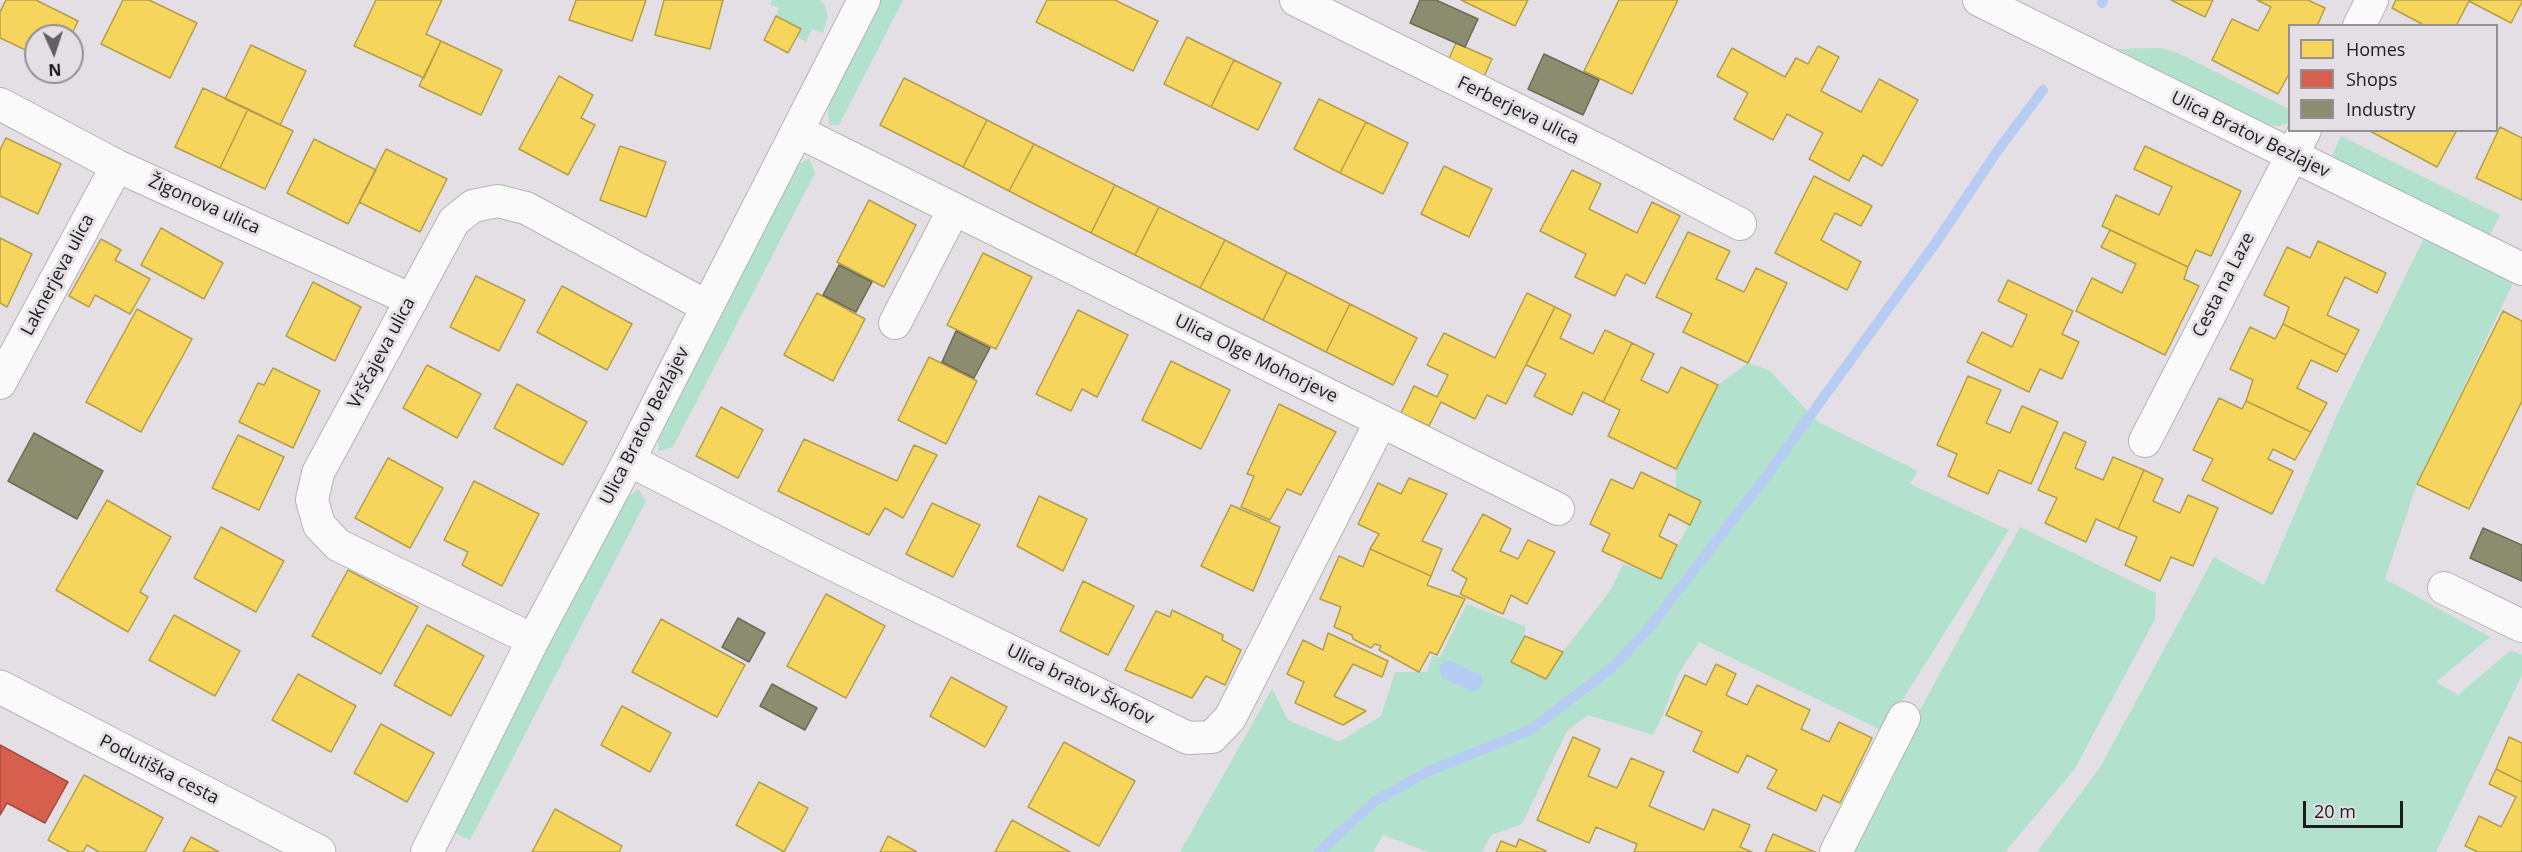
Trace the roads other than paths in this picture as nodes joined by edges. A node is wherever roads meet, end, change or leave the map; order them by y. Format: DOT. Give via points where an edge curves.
graph roads {
  1 [pos="864,0"];
  2 [pos="1296,0"];
  3 [pos="1979,0"];
  4 [pos="2372,0"];
  5 [pos="2360,24"];
  6 [pos="0,104"];
  7 [pos="797,131"];
  8 [pos="2298,143"];
  9 [pos="117,166"];
  10 [pos="954,209"];
  11 [pos="1740,224"];
  12 [pos="2522,269"];
  13 [pos="412,300"];
  14 [pos="706,306"];
  15 [pos="895,323"];
  16 [pos="0,383"];
  17 [pos="1381,421"];
  18 [pos="2145,441"];
  19 [pos="629,460"];
  20 [pos="1558,509"];
  21 [pos="2444,588"];
  22 [pos="2522,626"];
  23 [pos="533,640"];
  24 [pos="0,687"];
  25 [pos="1904,718"];
  26 [pos="319,852"];
  27 [pos="427,852"];
  28 [pos="1836,852"];
  1 -- 7 [label="street, Ulica Bratov Bezlajev"];
  2 -- 11 [label="street, Ferberjeva ulica"];
  3 -- 8 [label="street, Ulica Bratov Bezlajev"];
  4 -- 5 [label="street"];
  6 -- 9 [label="street, Žigonova ulica"];
  7 -- 10 [label="street, Ulica Olge Mohorjeve"];
  7 -- 14 [label="street, Ulica Bratov Bezlajev"];
  8 -- 12 [label="street, Ulica Bratov Bezlajev"];
  8 -- 18 [label="street, Cesta na Laze"];
  9 -- 13 [label="street, Žigonova ulica"];
  9 -- 16 [label="street, Laknerjeva ulica"];
  10 -- 15 [label="street"];
  10 -- 17 [label="street, Ulica Olge Mohorjeve"];
  13 -- 14 [label="street, Vrščajeva ulica" via="454,221 474,206 498,201 526,208"];
  13 -- 23 [label="street, Vrščajeva ulica" via="318,472 312,500 319,525 338,545"];
  14 -- 19 [label="street, Ulica Bratov Bezlajev"];
  17 -- 19 [label="street, Ulica bratov Škofov" via="1230,718 1212,737 1188,738"];
  17 -- 20 [label="street, Ulica Olge Mohorjeve"];
  19 -- 23 [label="street, Ulica Bratov Bezlajev"];
  21 -- 22 [label="street"];
  23 -- 27 [label="street, Ulica Bratov Bezlajev"];
  24 -- 26 [label="main road, Podutiška cesta"];
  25 -- 28 [label="street"];
}
